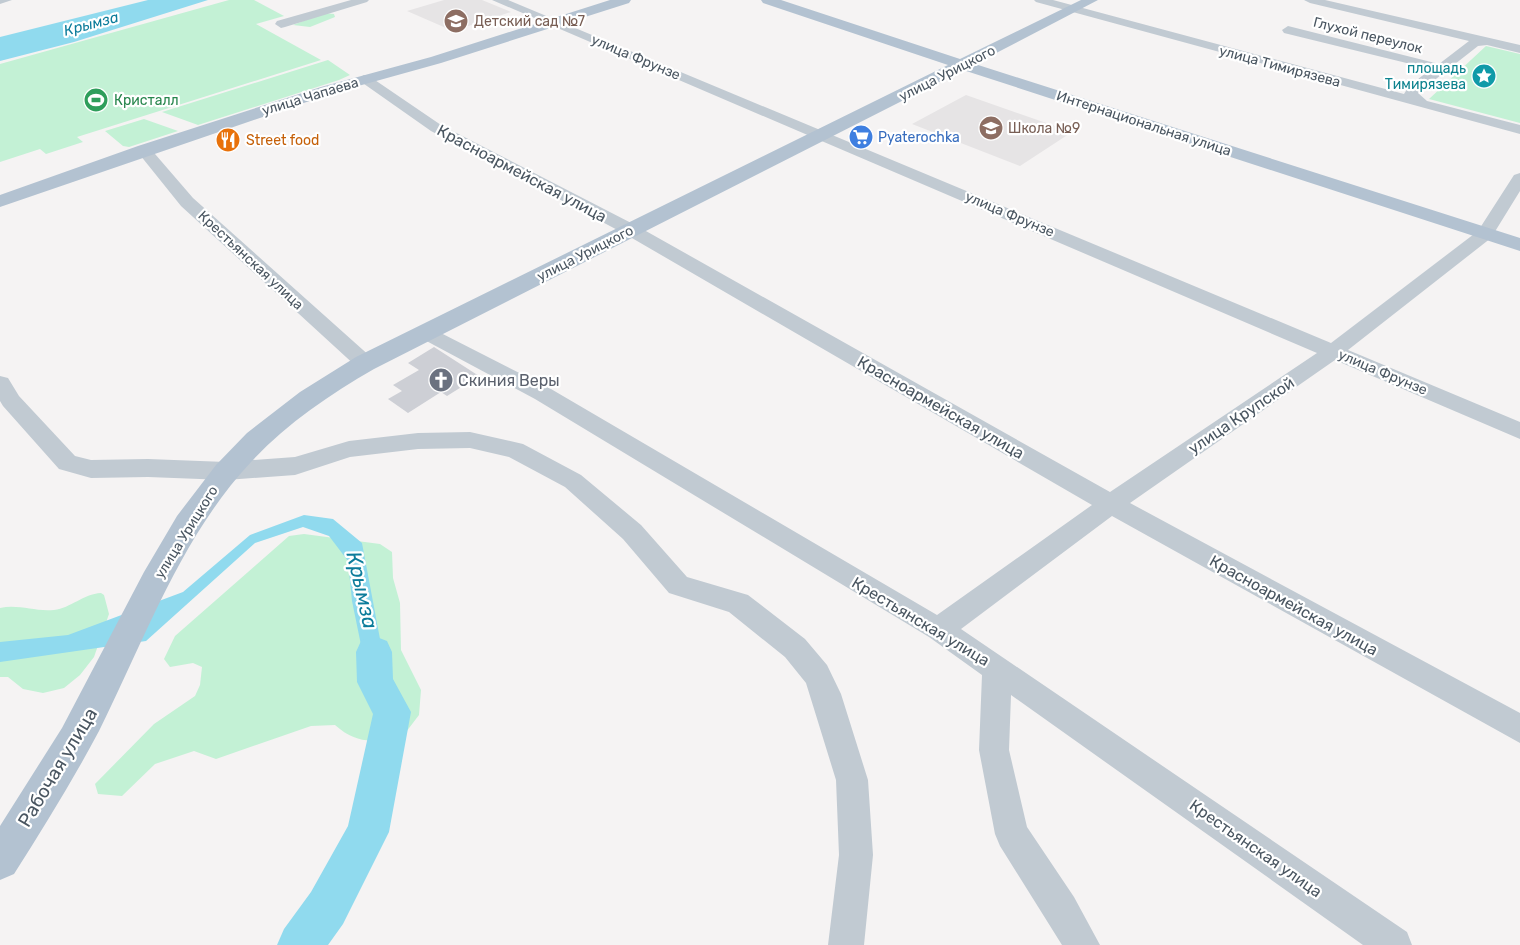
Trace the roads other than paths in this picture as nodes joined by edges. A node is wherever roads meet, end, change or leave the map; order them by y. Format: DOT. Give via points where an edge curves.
graph roads {
  1 [pos="6,0"];
  2 [pos="363,0"];
  3 [pos="498,0"];
  4 [pos="624,0"];
  5 [pos="768,0"];
  6 [pos="1040,0"];
  7 [pos="1091,0"];
  8 [pos="1310,0"];
  9 [pos="0,2"];
  10 [pos="1074,9"];
  11 [pos="554,23"];
  12 [pos="281,24"];
  13 [pos="1288,30"];
  14 [pos="1482,40"];
  15 [pos="1520,41"];
  16 [pos="1520,50"];
  17 [pos="962,65"];
  18 [pos="1441,68"];
  19 [pos="364,79"];
  20 [pos="1424,105"];
  21 [pos="1520,130"];
  22 [pos="824,135"];
  23 [pos="144,150"];
  24 [pos="1520,178"];
  25 [pos="0,201"];
  26 [pos="631,230"];
  27 [pos="1485,234"];
  28 [pos="1520,245"];
  29 [pos="426,333"];
  30 [pos="1334,351"];
  31 [pos="365,363"];
  32 [pos="0,383"];
  33 [pos="1520,431"];
  34 [pos="226,472"];
  35 [pos="1111,504"];
  36 [pos="940,629"];
  37 [pos="997,668"];
  38 [pos="98,698"];
  39 [pos="1520,729"];
  40 [pos="3,852"];
  41 [pos="1062,909"];
  42 [pos="846,945"];
  43 [pos="1082,945"];
  44 [pos="1100,945"];
  45 [pos="1394,945"];
  1 -- 9 [label="street"];
  2 -- 12 [label="street"];
  3 -- 11 [label="street, улица Фрунзе"];
  4 -- 11 [label="main road, улица Чапаева"];
  5 -- 17 [label="main road, Интернациональная улица"];
  6 -- 10 [label="street, улица Тимирязева"];
  7 -- 10 [label="main road, улица Урицкого"];
  8 -- 14 [label="street"];
  10 -- 17 [label="main road, улица Урицкого"];
  10 -- 20 [label="street, улица Тимирязева"];
  11 -- 19 [label="main road, улица Чапаева"];
  11 -- 22 [label="street, улица Фрунзе"];
  13 -- 18 [label="street, Глухой переулок"];
  14 -- 15 [label="street"];
  14 -- 16 [label="street"];
  14 -- 18 [label="street"];
  17 -- 22 [label="main road, улица Урицкого"];
  17 -- 27 [label="main road, Интернациональная улица"];
  18 -- 20 [label="street" via="1412,92 1413,97"];
  19 -- 23 [label="main road, улица Чапаева"];
  19 -- 26 [label="street, Красноармейская улица" via="436,128"];
  20 -- 21 [label="street, улица Тимирязева"];
  22 -- 26 [label="main road, улица Урицкого"];
  22 -- 30 [label="street, улица Фрунзе"];
  23 -- 25 [label="main road, улица Чапаева"];
  23 -- 31 [label="street, Крестьянская улица" via="187,202"];
  24 -- 27 [label="street, улица Крупской"];
  26 -- 29 [label="main road, улица Урицкого"];
  26 -- 35 [label="street, Красноармейская улица"];
  27 -- 28 [label="main road, Интернациональная улица"];
  27 -- 30 [label="street, улица Крупской"];
  29 -- 31 [label="main road, улица Урицкого"];
  29 -- 36 [label="street, Крестьянская улица" via="544,394"];
  30 -- 33 [label="street, улица Фрунзе"];
  30 -- 35 [label="street, улица Крупской"];
  31 -- 34 [label="main road, улица Урицкого" via="323,387 295,408 254,442"];
  32 -- 34 [label="street" via="10,401 67,463 90,469"];
  34 -- 38 [label="main road, улица Урицкого" via="200,506 148,592"];
  34 -- 42 [label="street" via="295,466 350,449 418,441 470,440 515,450 573,481 632,532 678,585 738,603 795,648 816,674 826,694 852,780 856,856"];
  35 -- 36 [label="street, улица Крупской"];
  35 -- 39 [label="street, Красноармейская улица"];
  36 -- 37 [label="street, Крестьянская улица"];
  37 -- 41 [label="street" via="994,750 1012,834"];
  37 -- 45 [label="street, Крестьянская улица"];
  38 -- 40 [label="main road, Рабочая улица" via="58,773"];
  41 -- 43 [label="street"];
  41 -- 44 [label="street"];
}
